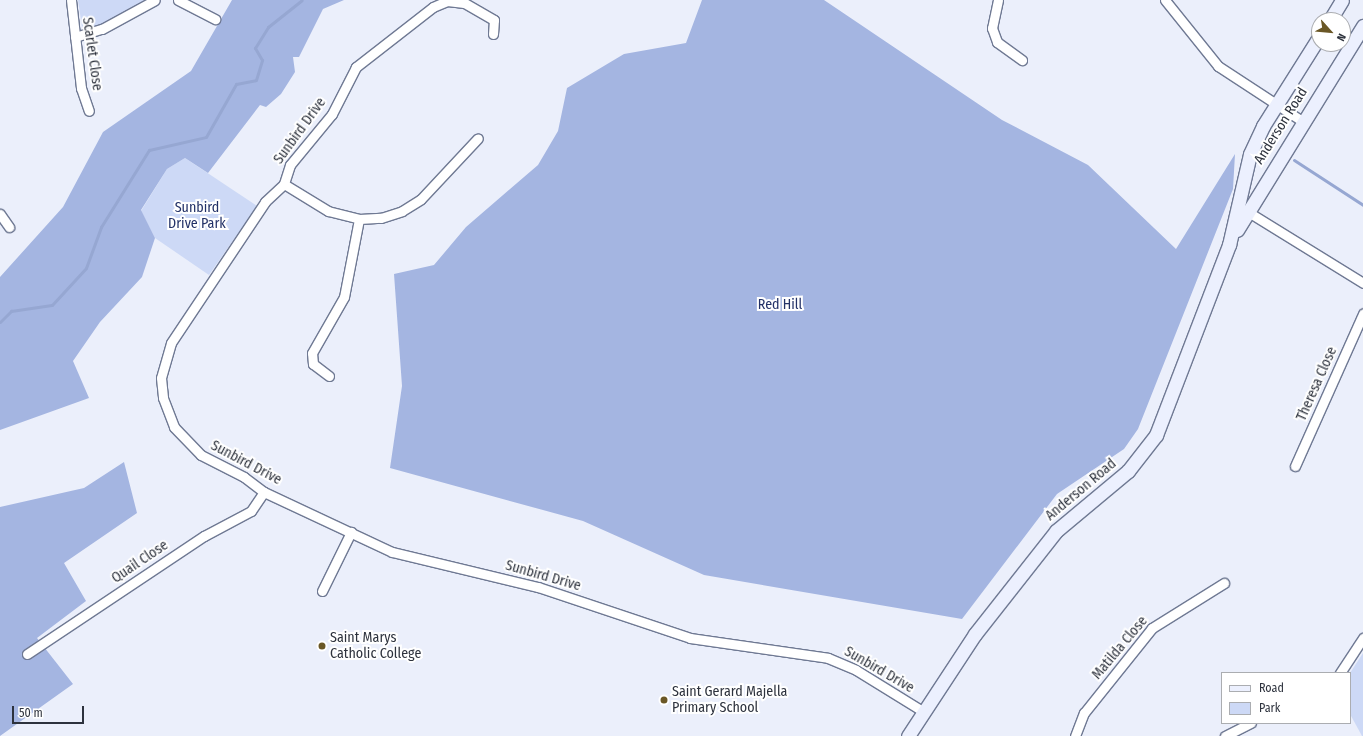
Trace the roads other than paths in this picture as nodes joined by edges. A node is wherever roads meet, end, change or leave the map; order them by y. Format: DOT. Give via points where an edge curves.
graph roads {
  1 [pos="71,0"];
  2 [pos="155,0"];
  3 [pos="178,0"];
  4 [pos="998,0"];
  5 [pos="1342,0"];
  6 [pos="1169,2"];
  7 [pos="1335,12"];
  8 [pos="215,19"];
  9 [pos="1363,26"];
  10 [pos="493,34"];
  11 [pos="75,37"];
  12 [pos="1311,50"];
  13 [pos="1022,60"];
  14 [pos="1276,105"];
  15 [pos="89,111"];
  16 [pos="1302,121"];
  17 [pos="478,138"];
  18 [pos="284,184"];
  19 [pos="1242,209"];
  20 [pos="0,214"];
  21 [pos="359,219"];
  22 [pos="9,227"];
  23 [pos="1363,283"];
  24 [pos="1363,314"];
  25 [pos="329,376"];
  26 [pos="1295,466"];
  27 [pos="264,492"];
  28 [pos="351,532"];
  29 [pos="1224,583"];
  30 [pos="322,591"];
  31 [pos="1363,638"];
  32 [pos="27,654"];
  33 [pos="1341,672"];
  34 [pos="924,712"];
  35 [pos="1249,724"];
  36 [pos="908,736"];
  37 [pos="1075,736"];
  38 [pos="1225,736"];
  1 -- 11 [label="street, Scarlet Close"];
  2 -- 11 [label="street" via="102,29"];
  3 -- 8 [label="street"];
  4 -- 13 [label="street" via="992,28 997,42"];
  5 -- 7 [label="street"];
  6 -- 14 [label="street" via="1213,62 1232,78"];
  9 -- 16 [label="street, Anderson Road"];
  10 -- 18 [label="street, Sunbird Drive" via="494,20 464,3 447,1 433,6 356,67 332,114 287,168"];
  11 -- 15 [label="street, Scarlet Close" via="81,88"];
  12 -- 14 [label="street, Anderson Road"];
  14 -- 16 [label="street"];
  14 -- 19 [label="street, Anderson Road" via="1250,154"];
  16 -- 19 [label="street, Anderson Road"];
  17 -- 21 [label="street" via="411,206 381,218"];
  18 -- 21 [label="street" via="318,206"];
  18 -- 27 [label="street, Sunbird Drive" via="264,202 179,331 165,359 161,378 165,407 183,439 201,455 244,477"];
  19 -- 23 [label="street"];
  19 -- 34 [label="street, Anderson Road" via="1171,400 1152,441 1128,471 1056,531 975,634"];
  20 -- 22 [label="street"];
  21 -- 25 [label="street" via="344,297 312,353 313,364"];
  24 -- 26 [label="street, Theresa Close"];
  27 -- 28 [label="street, Sunbird Drive"];
  27 -- 32 [label="street, Quail Close" via="251,511 204,536"];
  28 -- 30 [label="street"];
  28 -- 34 [label="street, Sunbird Drive" via="406,557 538,587 690,638 828,658 856,670"];
  29 -- 37 [label="street, Matilda Close" via="1152,628 1084,713"];
  31 -- 33 [label="street"];
  34 -- 36 [label="street, Anderson Road"];
  35 -- 38 [label="street"];
}
